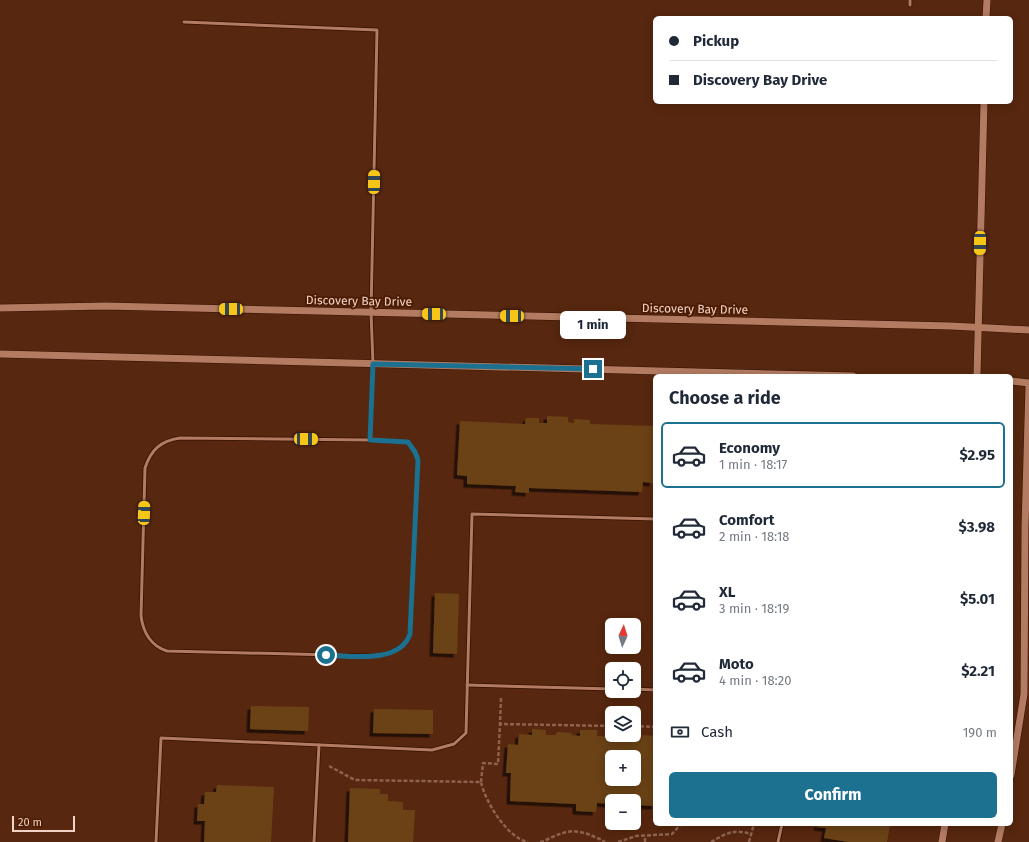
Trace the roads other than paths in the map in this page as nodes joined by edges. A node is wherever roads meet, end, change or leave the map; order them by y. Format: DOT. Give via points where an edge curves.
graph roads {
  1 [pos="910,0"];
  2 [pos="987,0"];
  3 [pos="910,5"];
  4 [pos="986,16"];
  5 [pos="184,22"];
  6 [pos="984,104"];
  7 [pos="0,308"];
  8 [pos="371,312"];
  9 [pos="978,327"];
  10 [pos="1029,330"];
  11 [pos="0,354"];
  12 [pos="373,364"];
  13 [pos="687,374"];
  14 [pos="977,374"];
  15 [pos="1013,382"];
  16 [pos="1029,384"];
  17 [pos="370,440"];
  18 [pos="653,518"];
  19 [pos="467,685"];
  20 [pos="605,689"];
  21 [pos="641,690"];
  22 [pos="653,690"];
  23 [pos="319,745"];
  24 [pos="1013,763"];
  25 [pos="782,826"];
  26 [pos="945,826"];
  27 [pos="1002,826"];
  28 [pos="156,842"];
  29 [pos="314,842"];
  30 [pos="778,842"];
  31 [pos="942,842"];
  32 [pos="998,842"];
  1 -- 3 [label="lane"];
  2 -- 4 [label="street"];
  5 -- 8 [label="lane" via="377,30"];
  6 -- 9 [label="street"];
  7 -- 8 [label="street, Discovery Bay Drive" via="106,306"];
  8 -- 9 [label="street, Discovery Bay Drive"];
  8 -- 12 [label="lane"];
  9 -- 10 [label="street, Discovery Bay Drive"];
  9 -- 14 [label="street"];
  11 -- 12 [label="street"];
  12 -- 13 [label="street"];
  12 -- 17 [label="lane"];
  15 -- 16 [label="street"];
  16 -- 24 [label="street" via="1024,694"];
  17 -- 17 [label="lane" via="408,442 418,460 410,634 404,644 390,652 373,656 167,652 152,643 145,632 141,616 145,468 152,452 163,442 180,438"];
  18 -- 19 [label="lane" via="472,514"];
  19 -- 20 [label="lane"];
  19 -- 23 [label="lane" via="466,733 454,744 432,750"];
  21 -- 22 [label="lane"];
  23 -- 28 [label="lane" via="162,738"];
  23 -- 29 [label="lane"];
  25 -- 30 [label="lane"];
  26 -- 31 [label="street"];
  27 -- 32 [label="street"];
}
